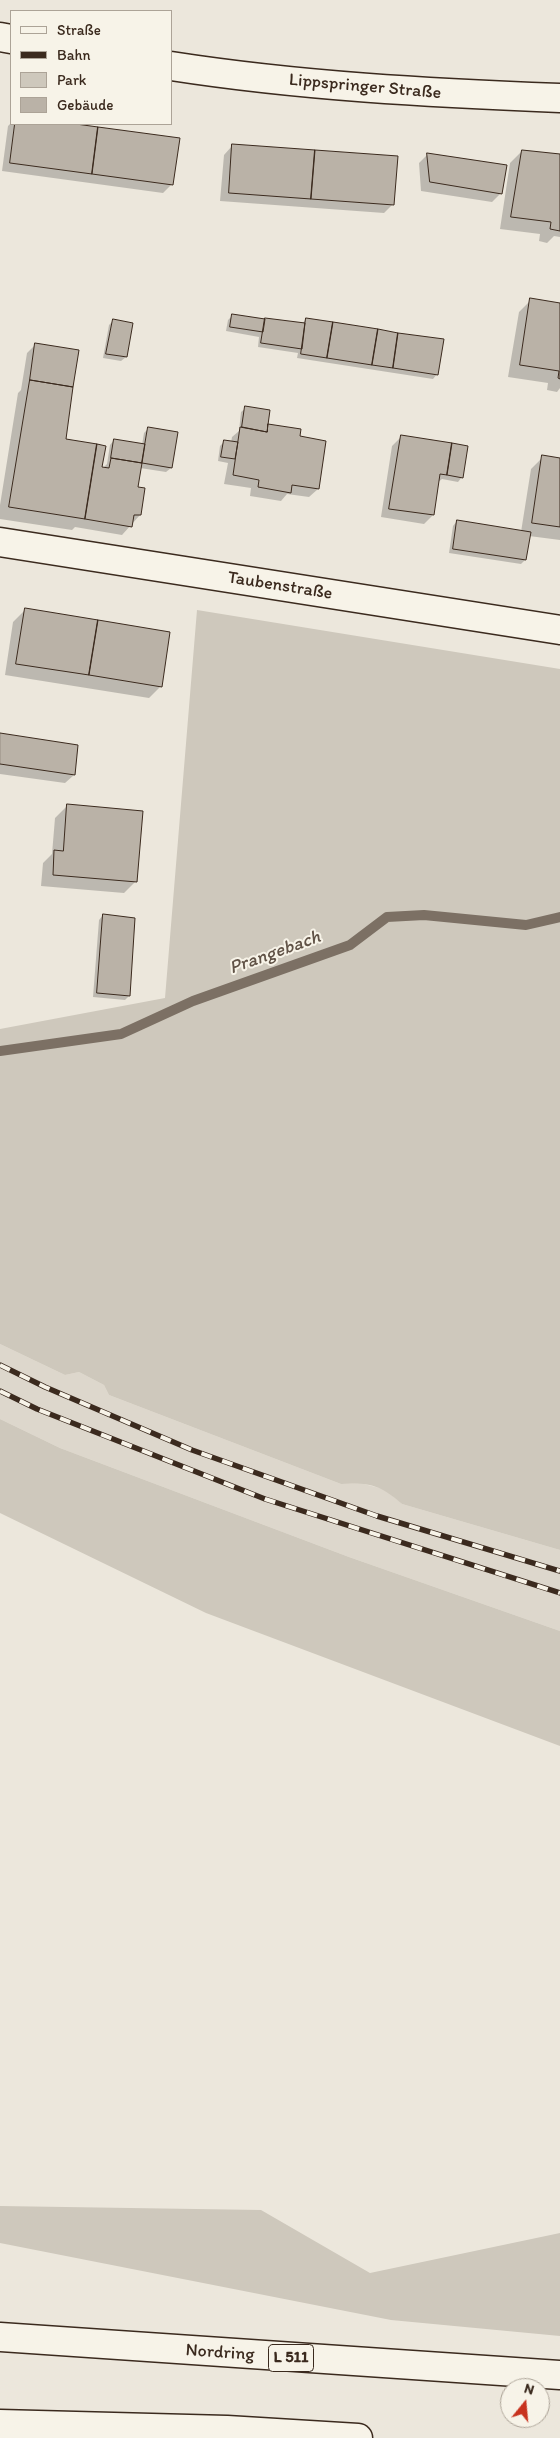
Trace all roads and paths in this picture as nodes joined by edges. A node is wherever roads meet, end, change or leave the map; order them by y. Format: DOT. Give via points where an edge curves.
graph roads {
  1 [pos="172,66"];
  2 [pos="560,98"];
  3 [pos="0,542"];
  4 [pos="560,630"];
  5 [pos="0,2337"];
  6 [pos="560,2375"];
  7 [pos="0,2424"];
  8 [pos="358,2438"];
  1 -- 2 [label="street, Lippspringer Straße" via="233,76 415,92"];
  3 -- 4 [label="street, Taubenstraße"];
  5 -- 6 [label="street, Nordring / L 511"];
  7 -- 8 [label="street"];
}
